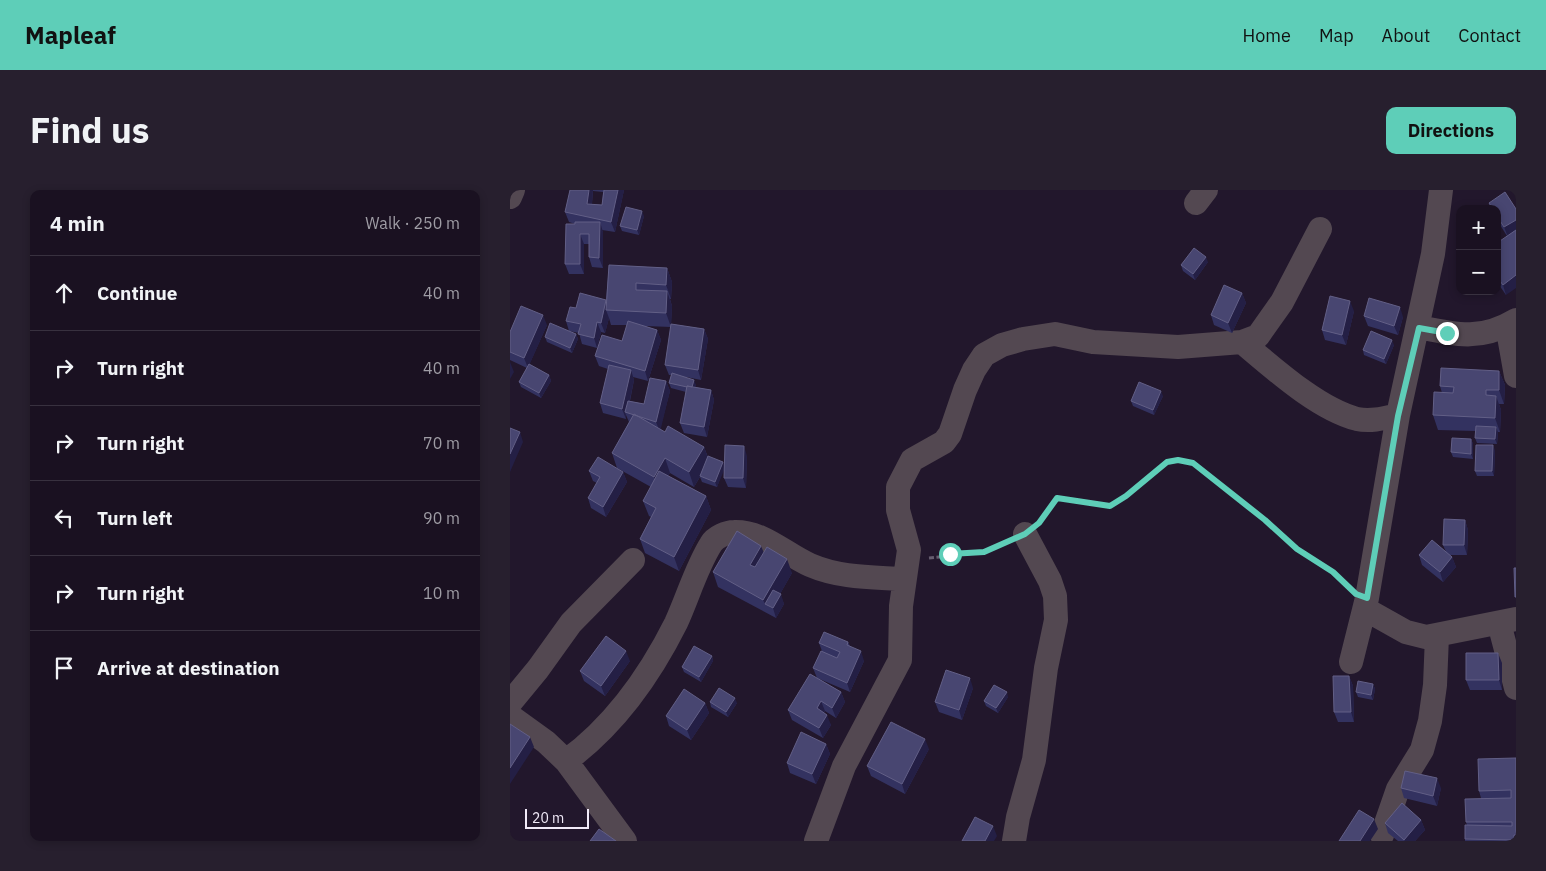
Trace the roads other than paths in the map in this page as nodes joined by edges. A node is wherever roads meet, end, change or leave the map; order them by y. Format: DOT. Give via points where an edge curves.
graph roads {
  1 [pos="513,190"];
  2 [pos="1441,190"];
  3 [pos="510,197"];
  4 [pos="1320,229"];
  5 [pos="1511,322"];
  6 [pos="1419,328"];
  7 [pos="1242,342"];
  8 [pos="1516,376"];
  9 [pos="1398,416"];
  10 [pos="1025,534"];
  11 [pos="633,560"];
  12 [pos="906,568"];
  13 [pos="1366,604"];
  14 [pos="1507,621"];
  15 [pos="1437,636"];
  16 [pos="1351,662"];
  17 [pos="1516,688"];
  18 [pos="510,703"];
  19 [pos="510,716"];
  20 [pos="566,761"];
  21 [pos="1382,835"];
  22 [pos="625,841"];
  23 [pos="816,841"];
  24 [pos="1014,841"];
  1 -- 3 [label="street"];
  2 -- 6 [label="street"];
  4 -- 7 [label="street" via="1269,323 1258,336"];
  5 -- 6 [label="street" via="1492,332 1471,336"];
  5 -- 8 [label="street"];
  6 -- 9 [label="street"];
  7 -- 9 [label="street" via="1310,396 1339,411 1357,419"];
  7 -- 12 [label="street" via="1169,347 1093,342 1055,334 1002,345 984,355 965,390 950,434 944,442 912,460 898,487"];
  9 -- 13 [label="street"];
  10 -- 24 [label="street" via="1055,596 1056,620 1034,760"];
  11 -- 18 [label="street" via="570,623"];
  12 -- 20 [label="street" via="855,577 808,565 753,535 733,532 721,536 712,542 676,623 633,695 591,743"];
  12 -- 23 [label="street" via="900,660 844,766"];
  13 -- 15 [label="street" via="1406,632"];
  13 -- 16 [label="street"];
  14 -- 15 [label="street"];
  14 -- 17 [label="street"];
  15 -- 21 [label="street" via="1435,685 1422,750 1398,788"];
  19 -- 20 [label="street"];
  20 -- 22 [label="street"];
}
